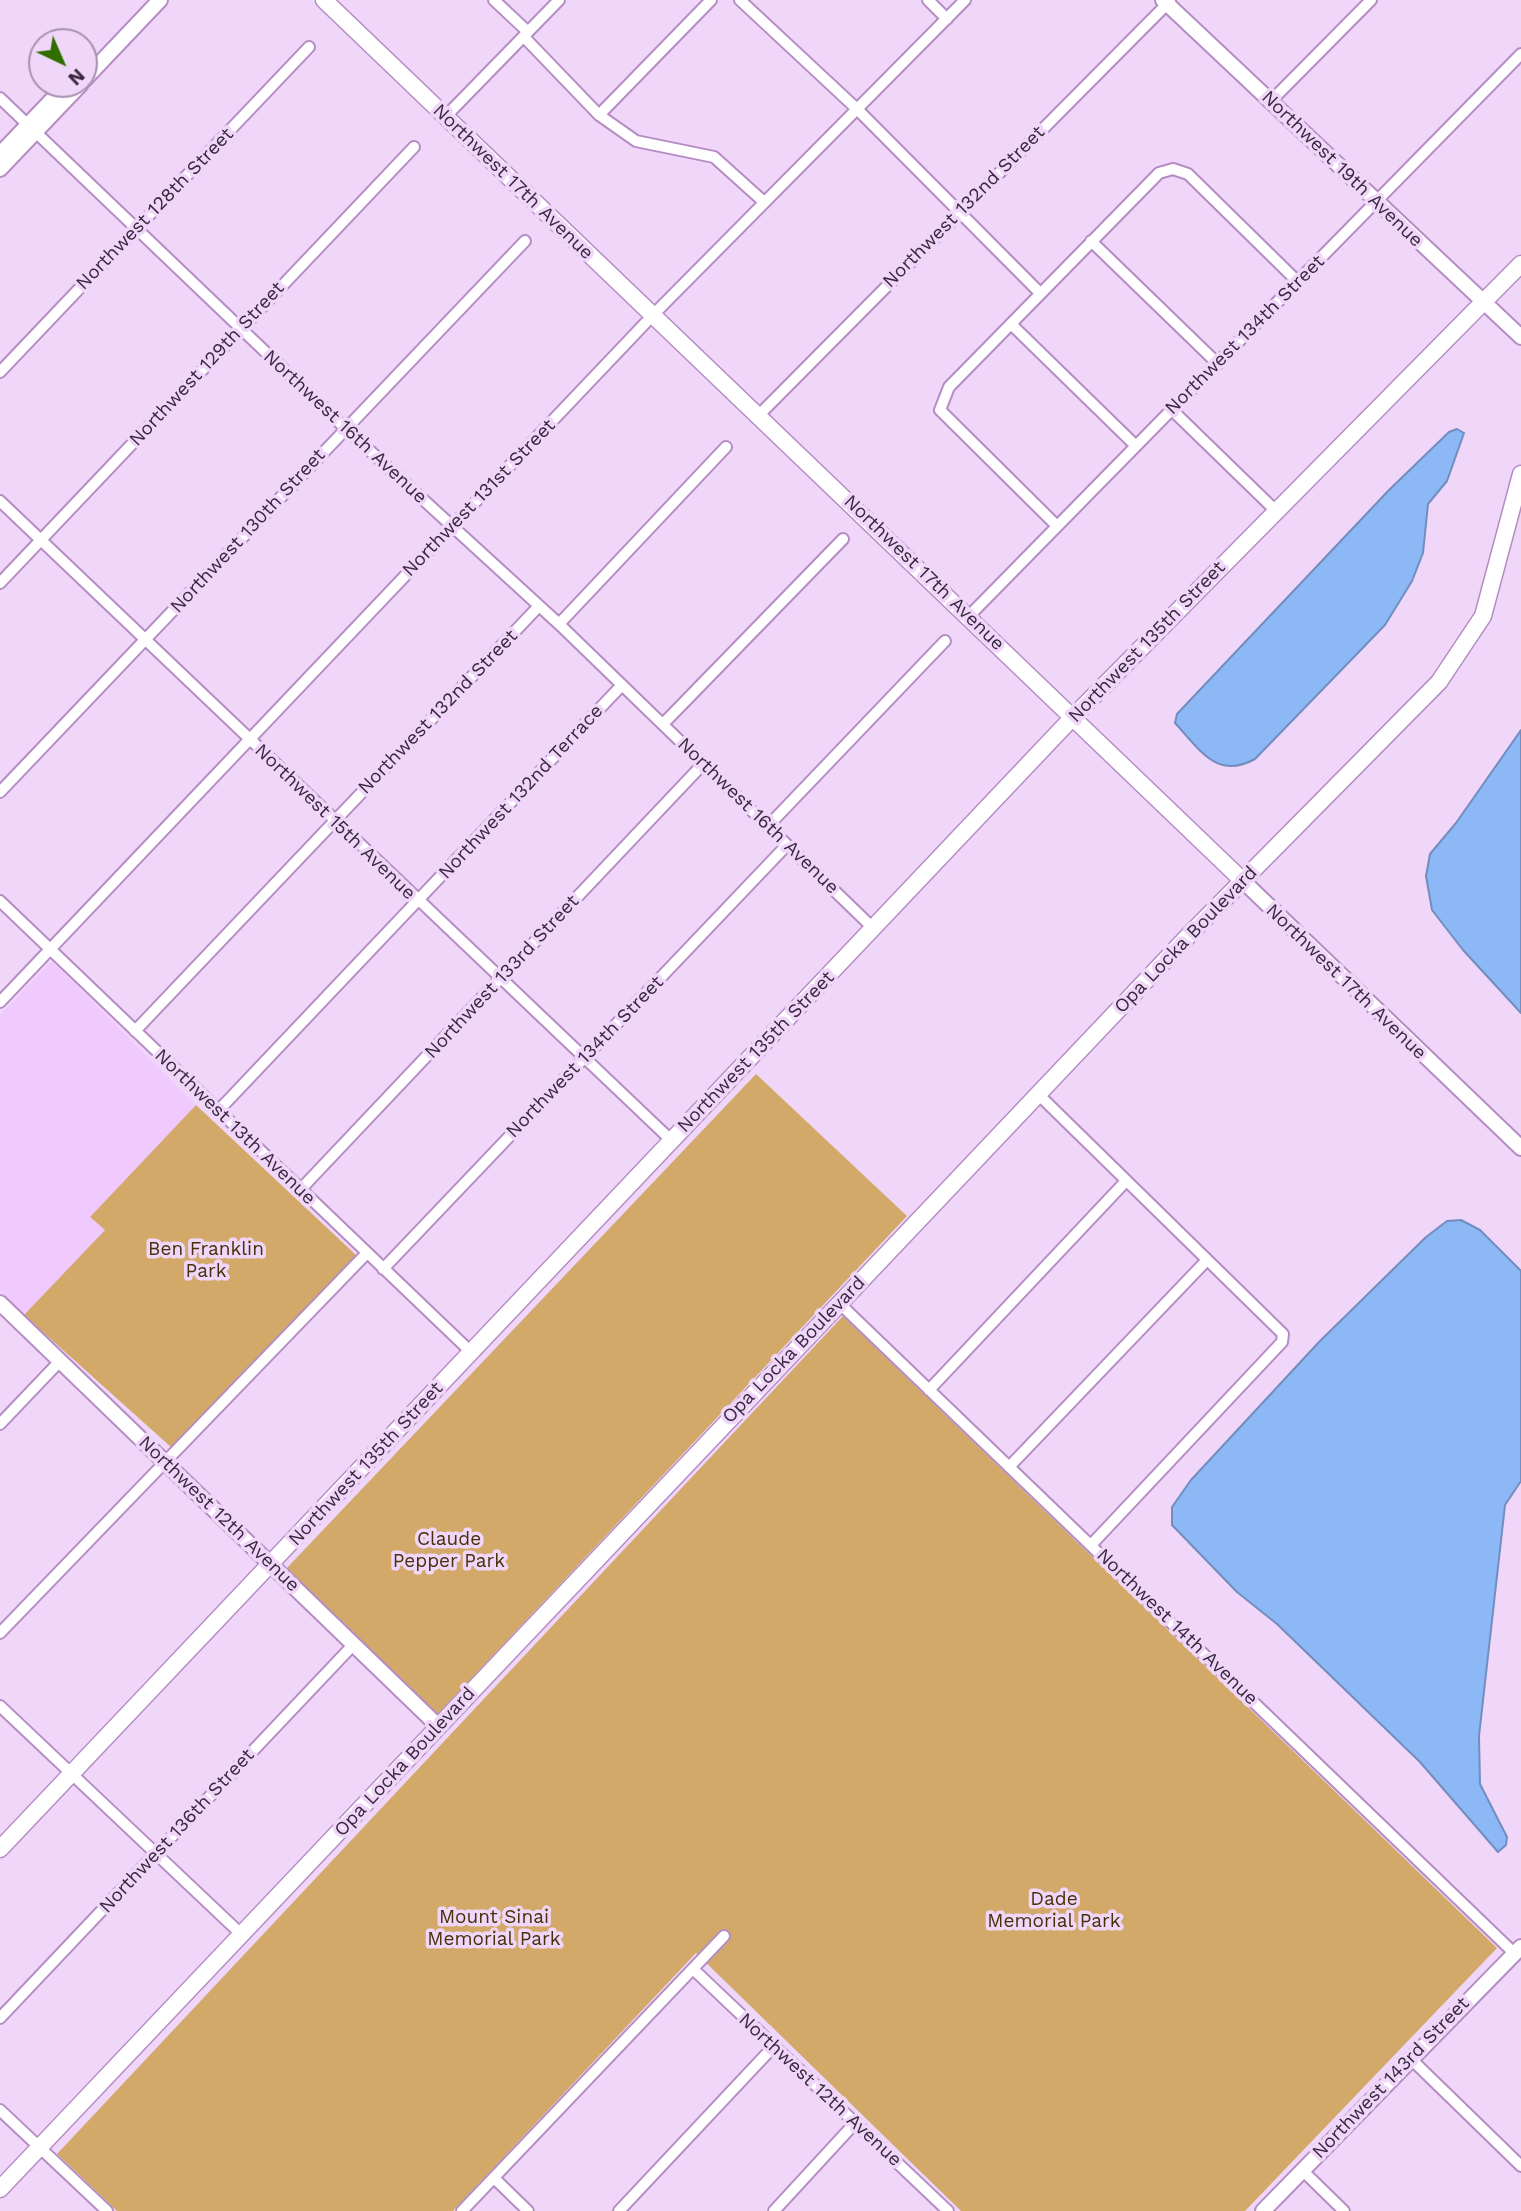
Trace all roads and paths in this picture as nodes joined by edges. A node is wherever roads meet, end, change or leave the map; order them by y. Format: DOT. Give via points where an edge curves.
graph roads {
  1 [pos="147,0"];
  2 [pos="160,0"];
  3 [pos="324,0"];
  4 [pos="494,0"];
  5 [pos="559,0"];
  6 [pos="711,0"];
  7 [pos="740,0"];
  8 [pos="928,0"];
  9 [pos="965,0"];
  10 [pos="1371,0"];
  11 [pos="1167,1"];
  12 [pos="947,19"];
  13 [pos="526,35"];
  14 [pos="309,47"];
  15 [pos="98,51"];
  16 [pos="1521,54"];
  17 [pos="98,65"];
  18 [pos="0,98"];
  19 [pos="56,98"];
  20 [pos="65,98"];
  21 [pos="1271,101"];
  22 [pos="858,110"];
  23 [pos="446,116"];
  24 [pos="599,116"];
  25 [pos="32,128"];
  26 [pos="414,147"];
  27 [pos="0,154"];
  28 [pos="0,169"];
  29 [pos="764,202"];
  30 [pos="1376,202"];
  31 [pos="960,211"];
  32 [pos="135,230"];
  33 [pos="525,241"];
  34 [pos="1091,241"];
  35 [pos="1521,264"];
  36 [pos="1297,282"];
  37 [pos="1040,293"];
  38 [pos="1484,302"];
  39 [pos="652,316"];
  40 [pos="1012,324"];
  41 [pos="240,328"];
  42 [pos="1521,337"];
  43 [pos="1218,364"];
  44 [pos="0,372"];
  45 [pos="1172,410"];
  46 [pos="758,416"];
  47 [pos="345,428"];
  48 [pos="1136,446"];
  49 [pos="726,447"];
  50 [pos="1521,474"];
  51 [pos="0,501"];
  52 [pos="1276,511"];
  53 [pos="1057,526"];
  54 [pos="451,527"];
  55 [pos="843,539"];
  56 [pos="41,540"];
  57 [pos="0,583"];
  58 [pos="539,606"];
  59 [pos="969,616"];
  60 [pos="559,624"];
  61 [pos="146,640"];
  62 [pos="945,640"];
  63 [pos="622,685"];
  64 [pos="1073,717"];
  65 [pos="663,724"];
  66 [pos="249,740"];
  67 [pos="703,764"];
  68 [pos="0,792"];
  69 [pos="334,822"];
  70 [pos="768,826"];
  71 [pos="787,845"];
  72 [pos="1243,881"];
  73 [pos="0,901"];
  74 [pos="418,901"];
  75 [pos="874,929"];
  76 [pos="49,950"];
  77 [pos="501,978"];
  78 [pos="0,1002"];
  79 [pos="135,1031"];
  80 [pos="584,1058"];
  81 [pos="1038,1094"];
  82 [pos="218,1111"];
  83 [pos="672,1141"];
  84 [pos="1521,1148"];
  85 [pos="1126,1181"];
  86 [pos="300,1190"];
  87 [pos="366,1254"];
  88 [pos="1207,1259"];
  89 [pos="383,1269"];
  90 [pos="0,1303"];
  91 [pos="839,1303"];
  92 [pos="471,1352"];
  93 [pos="61,1360"];
  94 [pos="929,1390"];
  95 [pos="0,1424"];
  96 [pos="165,1462"];
  97 [pos="1009,1467"];
  98 [pos="1091,1545"];
  99 [pos="270,1564"];
  100 [pos="0,1633"];
  101 [pos="354,1644"];
  102 [pos="0,1706"];
  103 [pos="438,1726"];
  104 [pos="71,1774"];
  105 [pos="0,1849"];
  106 [pos="156,1854"];
  107 [pos="241,1934"];
  108 [pos="724,1936"];
  109 [pos="1517,1950"];
  110 [pos="693,1969"];
  111 [pos="0,2018"];
  112 [pos="774,2046"];
  113 [pos="1410,2058"];
  114 [pos="0,2110"];
  115 [pos="855,2123"];
  116 [pos="40,2147"];
  117 [pos="1521,2166"];
  118 [pos="1301,2170"];
  119 [pos="494,2178"];
  120 [pos="0,2189"];
  121 [pos="940,2208"];
  122 [pos="107,2211"];
  123 [pos="462,2211"];
  124 [pos="528,2211"];
  125 [pos="619,2211"];
  126 [pos="774,2211"];
  127 [pos="1263,2211"];
  128 [pos="1344,2211"];
  1 -- 15 [label="street"];
  2 -- 17 [label="street"];
  3 -- 23 [label="main road, Northwest 17th Avenue"];
  4 -- 13 [label="street"];
  5 -- 13 [label="street"];
  6 -- 24 [label="street"];
  7 -- 22 [label="street"];
  8 -- 12 [label="street"];
  9 -- 12 [label="street, Northwest 131st Street"];
  10 -- 21 [label="street"];
  11 -- 21 [label="street, Northwest 19th Avenue"];
  11 -- 31 [label="street, Northwest 132nd Street"];
  12 -- 22 [label="street, Northwest 131st Street"];
  13 -- 23 [label="street"];
  13 -- 24 [label="street"];
  14 -- 32 [label="street, Northwest 128th Street"];
  16 -- 30 [label="street, Northwest 134th Street"];
  18 -- 25 [label="street, Northwest 16th Avenue"];
  19 -- 25 [label="street"];
  20 -- 25 [label="street"];
  21 -- 30 [label="street, Northwest 19th Avenue"];
  22 -- 29 [label="street, Northwest 131st Street"];
  22 -- 31 [label="street"];
  23 -- 39 [label="main road, Northwest 17th Avenue"];
  24 -- 29 [label="street" via="636,141 714,157"];
  25 -- 27 [label="street"];
  25 -- 28 [label="street"];
  25 -- 32 [label="street, Northwest 16th Avenue"];
  26 -- 41 [label="street, Northwest 129th Street"];
  29 -- 39 [label="street, Northwest 131st Street"];
  30 -- 36 [label="street, Northwest 134th Street"];
  30 -- 38 [label="street, Northwest 19th Avenue"];
  31 -- 37 [label="street"];
  31 -- 46 [label="street, Northwest 132nd Street"];
  32 -- 41 [label="street, Northwest 16th Avenue"];
  32 -- 44 [label="street, Northwest 128th Street"];
  33 -- 47 [label="street, Northwest 130th Street"];
  34 -- 36 [label="street" via="1159,173 1173,169 1188,174"];
  34 -- 37 [label="street"];
  34 -- 43 [label="street"];
  35 -- 38 [label="main road, Northwest 135th Street"];
  36 -- 43 [label="street, Northwest 134th Street"];
  37 -- 40 [label="street"];
  38 -- 42 [label="street, Northwest 19th Avenue"];
  38 -- 52 [label="main road, Northwest 135th Street"];
  39 -- 46 [label="main road, Northwest 17th Avenue"];
  39 -- 54 [label="street, Northwest 131st Street"];
  40 -- 48 [label="street"];
  40 -- 53 [label="street" via="949,387 940,410"];
  41 -- 47 [label="street, Northwest 16th Avenue"];
  41 -- 56 [label="street, Northwest 129th Street"];
  43 -- 45 [label="street, Northwest 134th Street"];
  45 -- 48 [label="street, Northwest 134th Street"];
  45 -- 52 [label="street"];
  46 -- 59 [label="main road, Northwest 17th Avenue"];
  47 -- 54 [label="street, Northwest 16th Avenue"];
  47 -- 61 [label="street, Northwest 130th Street"];
  48 -- 53 [label="street, Northwest 134th Street"];
  49 -- 60 [label="street"];
  50 -- 72 [label="main road, Opa Locka Boulevard" via="1483,616 1467,642 1439,682"];
  51 -- 56 [label="street, Northwest 15th Avenue"];
  52 -- 64 [label="main road, Northwest 135th Street"];
  53 -- 59 [label="street, Northwest 134th Street"];
  54 -- 58 [label="street, Northwest 16th Avenue"];
  54 -- 66 [label="street, Northwest 131st Street"];
  55 -- 65 [label="street"];
  56 -- 57 [label="street, Northwest 129th Street"];
  56 -- 61 [label="street, Northwest 15th Avenue"];
  58 -- 60 [label="street, Northwest 16th Avenue"];
  58 -- 69 [label="street, Northwest 132nd Street"];
  59 -- 64 [label="main road, Northwest 17th Avenue"];
  60 -- 63 [label="street, Northwest 16th Avenue"];
  61 -- 66 [label="street, Northwest 15th Avenue"];
  61 -- 68 [label="street, Northwest 130th Street"];
  62 -- 70 [label="street"];
  63 -- 65 [label="street, Northwest 16th Avenue"];
  63 -- 74 [label="street, Northwest 132nd Terrace"];
  64 -- 72 [label="main road, Northwest 17th Avenue"];
  64 -- 75 [label="main road, Northwest 135th Street"];
  65 -- 67 [label="street, Northwest 16th Avenue"];
  66 -- 69 [label="street, Northwest 15th Avenue"];
  66 -- 76 [label="street, Northwest 131st Street"];
  67 -- 70 [label="street, Northwest 16th Avenue"];
  67 -- 77 [label="street, Northwest 133rd Street"];
  69 -- 74 [label="street, Northwest 15th Avenue"];
  69 -- 79 [label="street, Northwest 132nd Street"];
  70 -- 71 [label="street, Northwest 16th Avenue"];
  71 -- 75 [label="street, Northwest 16th Avenue"];
  71 -- 80 [label="street, Northwest 134th Street"];
  72 -- 81 [label="main road, Opa Locka Boulevard"];
  72 -- 84 [label="street, Northwest 17th Avenue"];
  73 -- 76 [label="street, Northwest 13th Avenue"];
  74 -- 77 [label="street, Northwest 15th Avenue"];
  74 -- 82 [label="street, Northwest 132nd Terrace"];
  75 -- 83 [label="main road, Northwest 135th Street"];
  76 -- 78 [label="street, Northwest 131st Street"];
  76 -- 79 [label="street, Northwest 13th Avenue"];
  77 -- 80 [label="street, Northwest 15th Avenue"];
  77 -- 86 [label="street, Northwest 133rd Street"];
  79 -- 82 [label="street, Northwest 13th Avenue"];
  80 -- 83 [label="street, Northwest 15th Avenue"];
  80 -- 89 [label="street, Northwest 134th Street"];
  81 -- 85 [label="street"];
  81 -- 91 [label="main road, Opa Locka Boulevard"];
  82 -- 86 [label="street, Northwest 13th Avenue"];
  83 -- 92 [label="main road, Northwest 135th Street"];
  85 -- 88 [label="street"];
  85 -- 94 [label="street"];
  86 -- 87 [label="street, Northwest 13th Avenue"];
  87 -- 89 [label="street, Northwest 13th Avenue"];
  87 -- 96 [label="street"];
  88 -- 97 [label="street"];
  88 -- 98 [label="street" via="1283,1334 1282,1342"];
  89 -- 92 [label="street, Northwest 13th Avenue"];
  90 -- 93 [label="street, Northwest 12th Avenue"];
  91 -- 94 [label="street, Northwest 14th Avenue"];
  91 -- 103 [label="main road, Opa Locka Boulevard"];
  92 -- 99 [label="main road, Northwest 135th Street"];
  93 -- 95 [label="street"];
  93 -- 96 [label="street, Northwest 12th Avenue"];
  94 -- 97 [label="street, Northwest 14th Avenue"];
  96 -- 99 [label="street, Northwest 12th Avenue"];
  96 -- 100 [label="street"];
  97 -- 98 [label="street, Northwest 14th Avenue"];
  98 -- 109 [label="street, Northwest 14th Avenue"];
  99 -- 101 [label="street, Northwest 12th Avenue"];
  99 -- 104 [label="main road, Northwest 135th Street"];
  101 -- 103 [label="street, Northwest 12th Avenue"];
  101 -- 106 [label="street, Northwest 136th Street"];
  102 -- 104 [label="street"];
  103 -- 107 [label="main road, Opa Locka Boulevard"];
  104 -- 105 [label="main road, Northwest 135th Street"];
  104 -- 106 [label="street"];
  106 -- 107 [label="street"];
  106 -- 111 [label="street, Northwest 136th Street"];
  107 -- 116 [label="main road, Opa Locka Boulevard"];
  108 -- 110 [label="street"];
  109 -- 113 [label="street, Northwest 143rd Street"];
  110 -- 112 [label="street, Northwest 12th Avenue"];
  110 -- 119 [label="street"];
  112 -- 115 [label="street, Northwest 12th Avenue"];
  112 -- 125 [label="street"];
  113 -- 117 [label="street"];
  113 -- 118 [label="street, Northwest 143rd Street"];
  114 -- 116 [label="street"];
  115 -- 121 [label="street, Northwest 12th Avenue"];
  115 -- 126 [label="street"];
  116 -- 120 [label="main road, Opa Locka Boulevard"];
  116 -- 122 [label="street"];
  118 -- 127 [label="street, Northwest 143rd Street"];
  118 -- 128 [label="street"];
  119 -- 123 [label="street"];
  119 -- 124 [label="street"];
}
